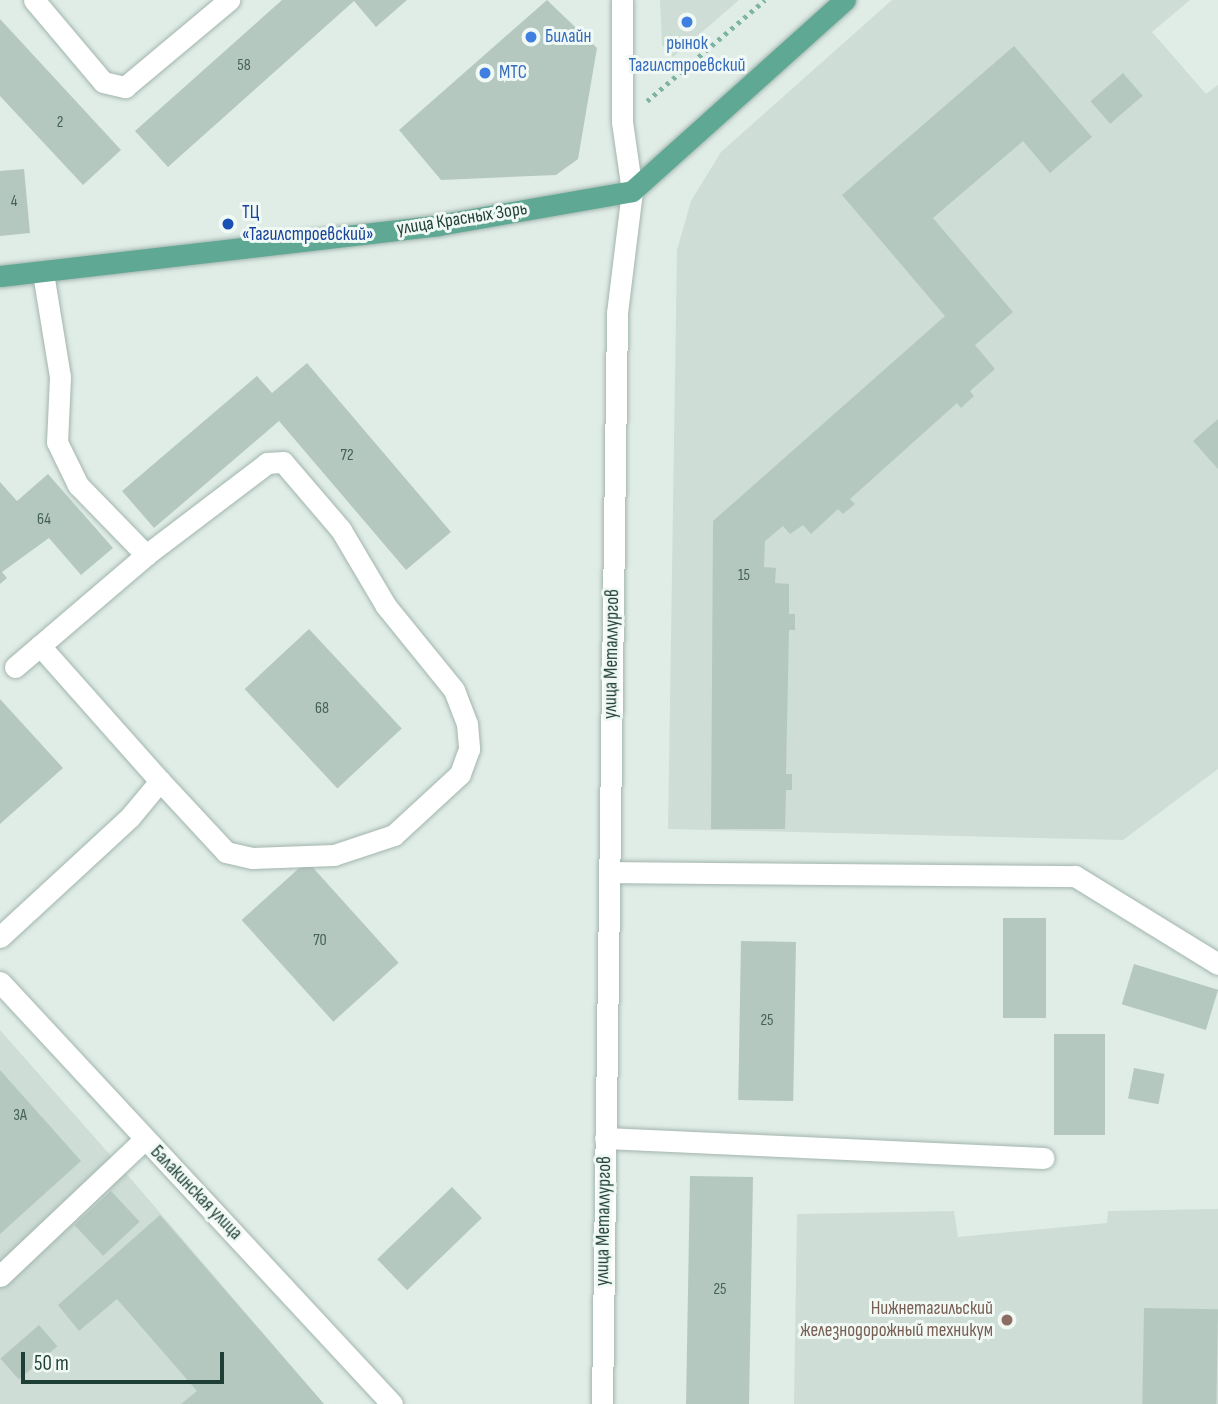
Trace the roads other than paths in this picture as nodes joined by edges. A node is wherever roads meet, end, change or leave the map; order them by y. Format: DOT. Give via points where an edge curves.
graph roads {
  1 [pos="34,0"];
  2 [pos="229,0"];
  3 [pos="622,0"];
  4 [pos="845,0"];
  5 [pos="632,191"];
  6 [pos="43,273"];
  7 [pos="0,276"];
  8 [pos="146,555"];
  9 [pos="40,646"];
  10 [pos="15,667"];
  11 [pos="160,780"];
  12 [pos="609,872"];
  13 [pos="0,937"];
  14 [pos="1218,964"];
  15 [pos="0,982"];
  16 [pos="605,1138"];
  17 [pos="144,1140"];
  18 [pos="1044,1158"];
  19 [pos="0,1276"];
  20 [pos="392,1404"];
  21 [pos="601,1404"];
  1 -- 2 [label="street" via="103,82 125,87"];
  3 -- 5 [label="street, улица Металлургов" via="622,122"];
  4 -- 5 [label="main road"];
  5 -- 6 [label="main road, улица Красных Зорь" via="438,225"];
  5 -- 12 [label="street, улица Металлургов" via="617,313"];
  6 -- 7 [label="main road, улица Красных Зорь"];
  6 -- 8 [label="street" via="60,377 57,442 78,485"];
  8 -- 9 [label="street"];
  8 -- 11 [label="street" via="267,463 283,461 341,530 386,606 454,690 467,724 469,749 460,774 394,835 334,855 253,858 226,852"];
  9 -- 10 [label="street"];
  9 -- 11 [label="street"];
  11 -- 13 [label="street" via="130,817"];
  12 -- 14 [label="street" via="1075,876"];
  12 -- 16 [label="street, улица Металлургов"];
  15 -- 17 [label="street, Балакинская улица"];
  16 -- 18 [label="street"];
  16 -- 21 [label="street, улица Металлургов"];
  17 -- 19 [label="street"];
  17 -- 20 [label="street, Балакинская улица"];
}
